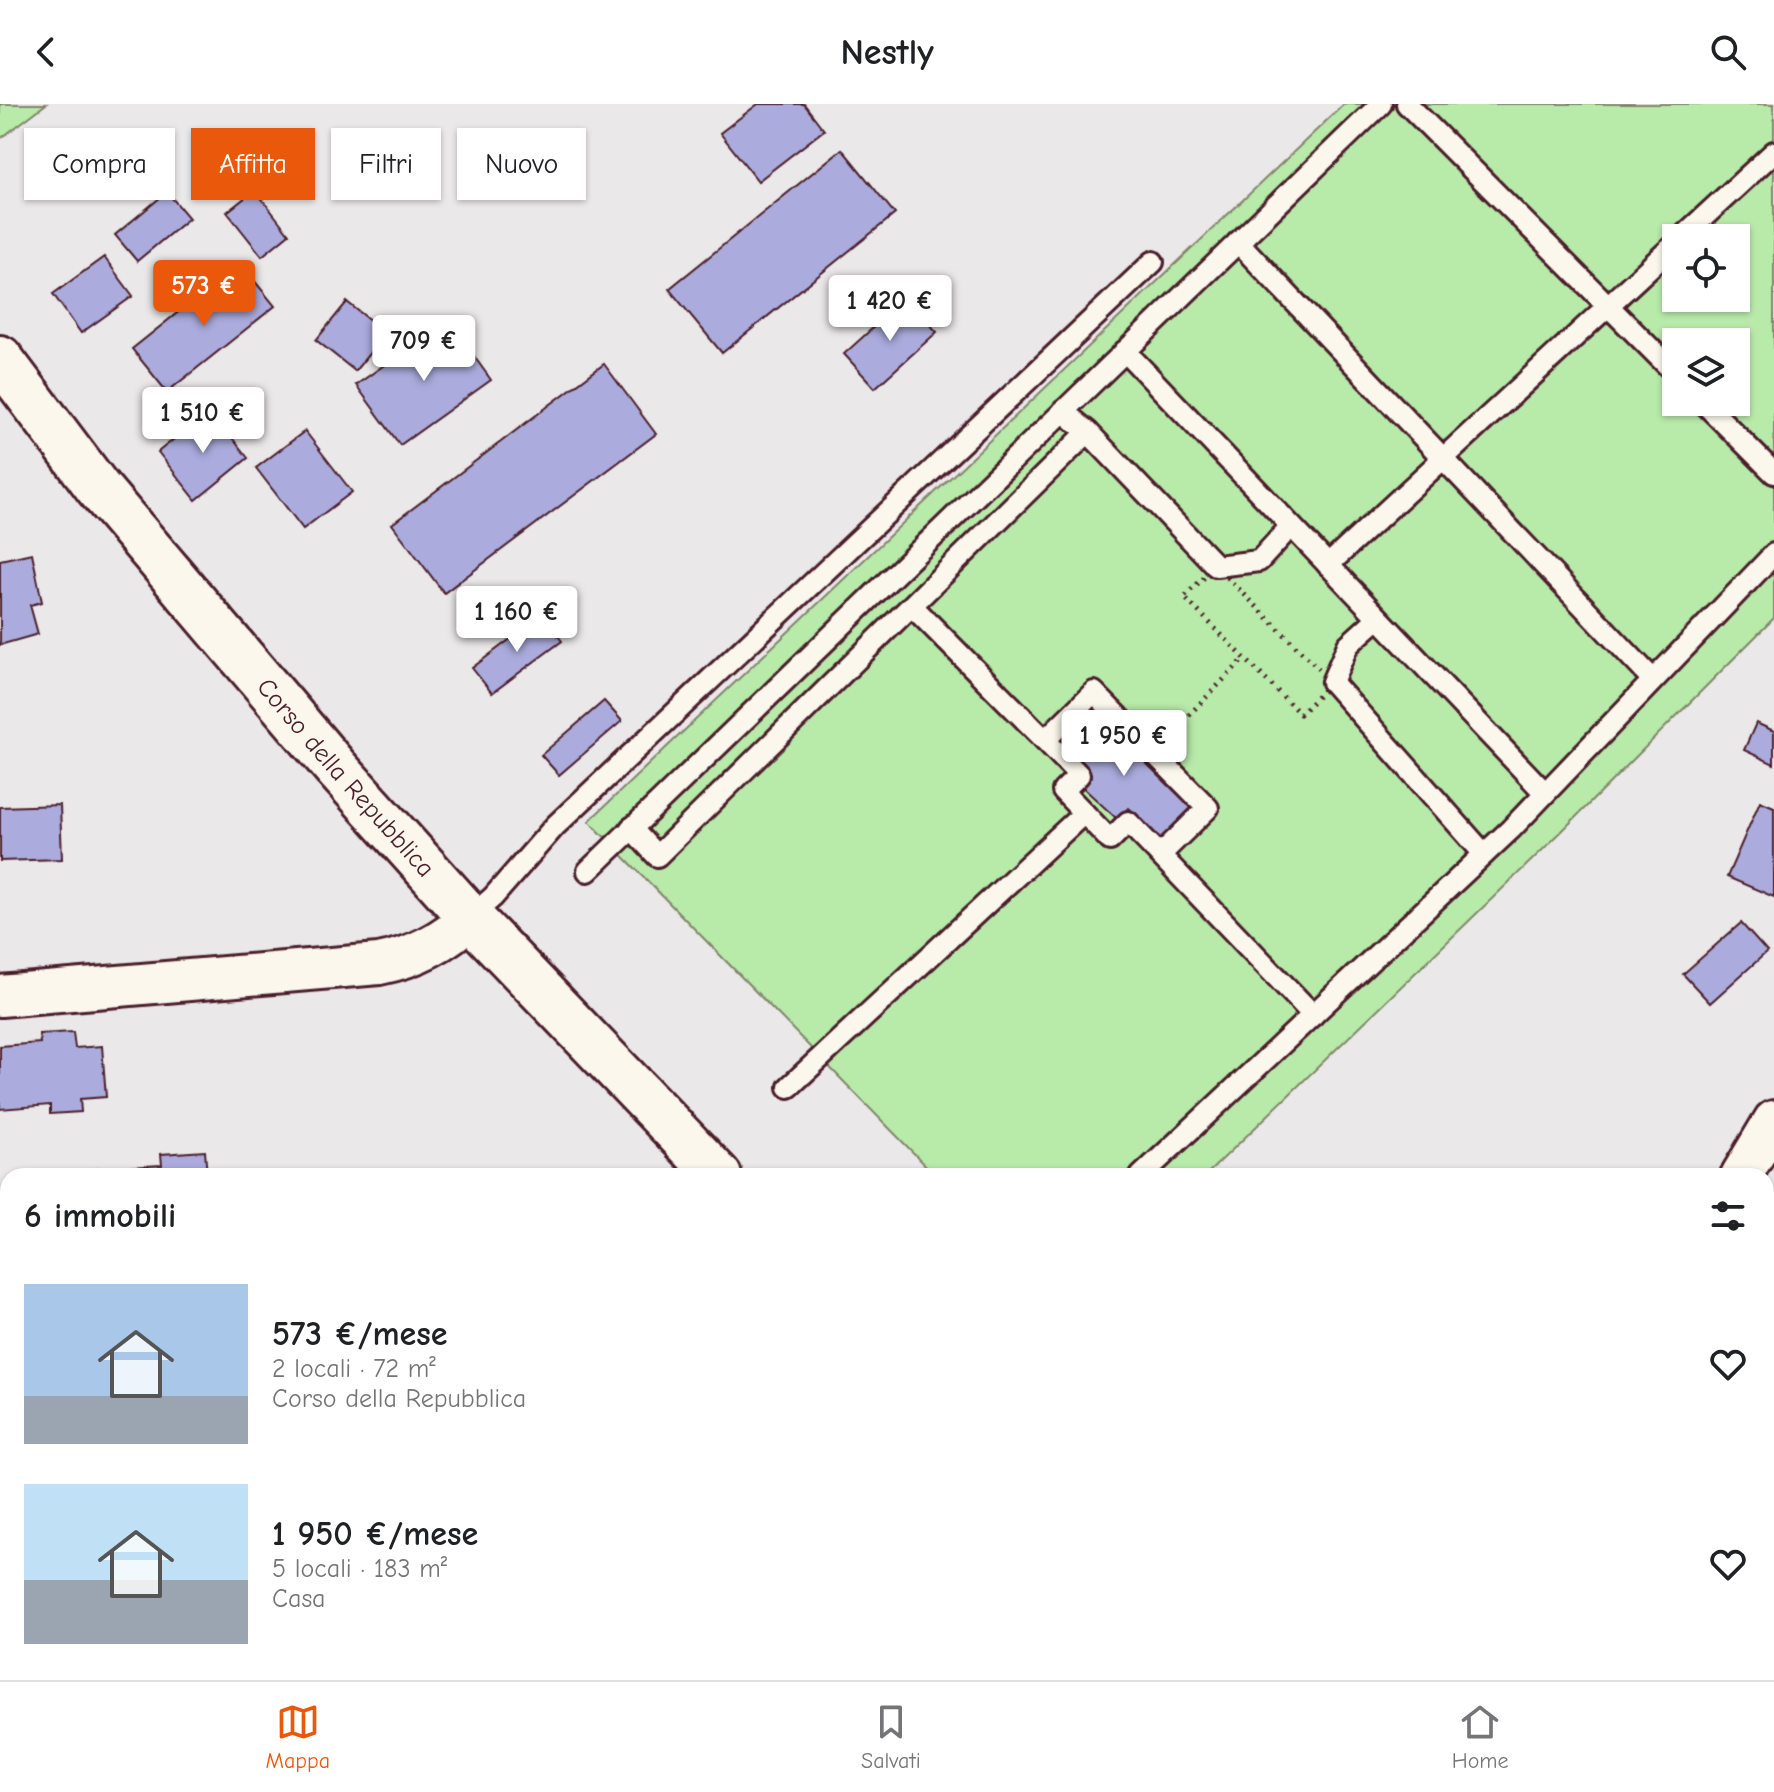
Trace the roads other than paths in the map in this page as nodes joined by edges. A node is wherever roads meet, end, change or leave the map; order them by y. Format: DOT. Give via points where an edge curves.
graph roads {
  1 [pos="1381,104"];
  2 [pos="1407,104"];
  3 [pos="1774,152"];
  4 [pos="1696,224"];
  5 [pos="1238,242"];
  6 [pos="1662,256"];
  7 [pos="1153,262"];
  8 [pos="1608,306"];
  9 [pos="1125,351"];
  10 [pos="0,358"];
  11 [pos="1662,360"];
  12 [pos="1063,411"];
  13 [pos="1717,416"];
  14 [pos="1088,432"];
  15 [pos="1443,459"];
  16 [pos="1774,473"];
  17 [pos="1291,526"];
  18 [pos="1774,554"];
  19 [pos="1328,565"];
  20 [pos="912,606"];
  21 [pos="1378,618"];
  22 [pos="1653,680"];
  23 [pos="1045,740"];
  24 [pos="1545,793"];
  25 [pos="1084,813"];
  26 [pos="631,828"];
  27 [pos="1484,854"];
  28 [pos="1160,855"];
  29 [pos="588,871"];
  30 [pos="470,917"];
  31 [pos="0,996"];
  32 [pos="1313,1015"];
  33 [pos="789,1087"];
  34 [pos="1774,1121"];
  35 [pos="711,1168"];
  36 [pos="1150,1168"];
  37 [pos="1746,1168"];
  1 -- 5 [label="lane"];
  2 -- 8 [label="lane"];
  3 -- 4 [label="lane"];
  5 -- 9 [label="lane"];
  5 -- 15 [label="lane"];
  6 -- 8 [label="lane"];
  7 -- 30 [label="lane" via="555,826"];
  8 -- 11 [label="lane"];
  8 -- 15 [label="lane"];
  9 -- 12 [label="lane"];
  9 -- 17 [label="lane"];
  10 -- 30 [label="street, Corso della Repubblica" via="132,530"];
  12 -- 14 [label="lane"];
  12 -- 26 [label="lane"];
  13 -- 16 [label="lane"];
  14 -- 17 [label="lane" via="1216,566 1259,561"];
  14 -- 20 [label="lane"];
  15 -- 19 [label="lane"];
  15 -- 22 [label="lane"];
  17 -- 19 [label="lane"];
  18 -- 22 [label="lane"];
  19 -- 21 [label="lane"];
  20 -- 23 [label="lane"];
  20 -- 26 [label="lane" via="657,856"];
  21 -- 24 [label="lane"];
  21 -- 27 [label="lane" via="1348,645 1332,682"];
  22 -- 24 [label="lane"];
  23 -- 25 [label="lane" via="1079,775 1063,791"];
  23 -- 28 [label="lane" via="1094,692 1208,808"];
  24 -- 27 [label="lane"];
  25 -- 28 [label="lane" via="1110,840 1128,822"];
  25 -- 33 [label="lane"];
  26 -- 29 [label="lane"];
  27 -- 32 [label="lane"];
  28 -- 32 [label="lane"];
  30 -- 31 [label="street" via="413,956 379,964"];
  30 -- 35 [label="street, Corso della Repubblica"];
  32 -- 36 [label="lane"];
  34 -- 37 [label="street"];
}
